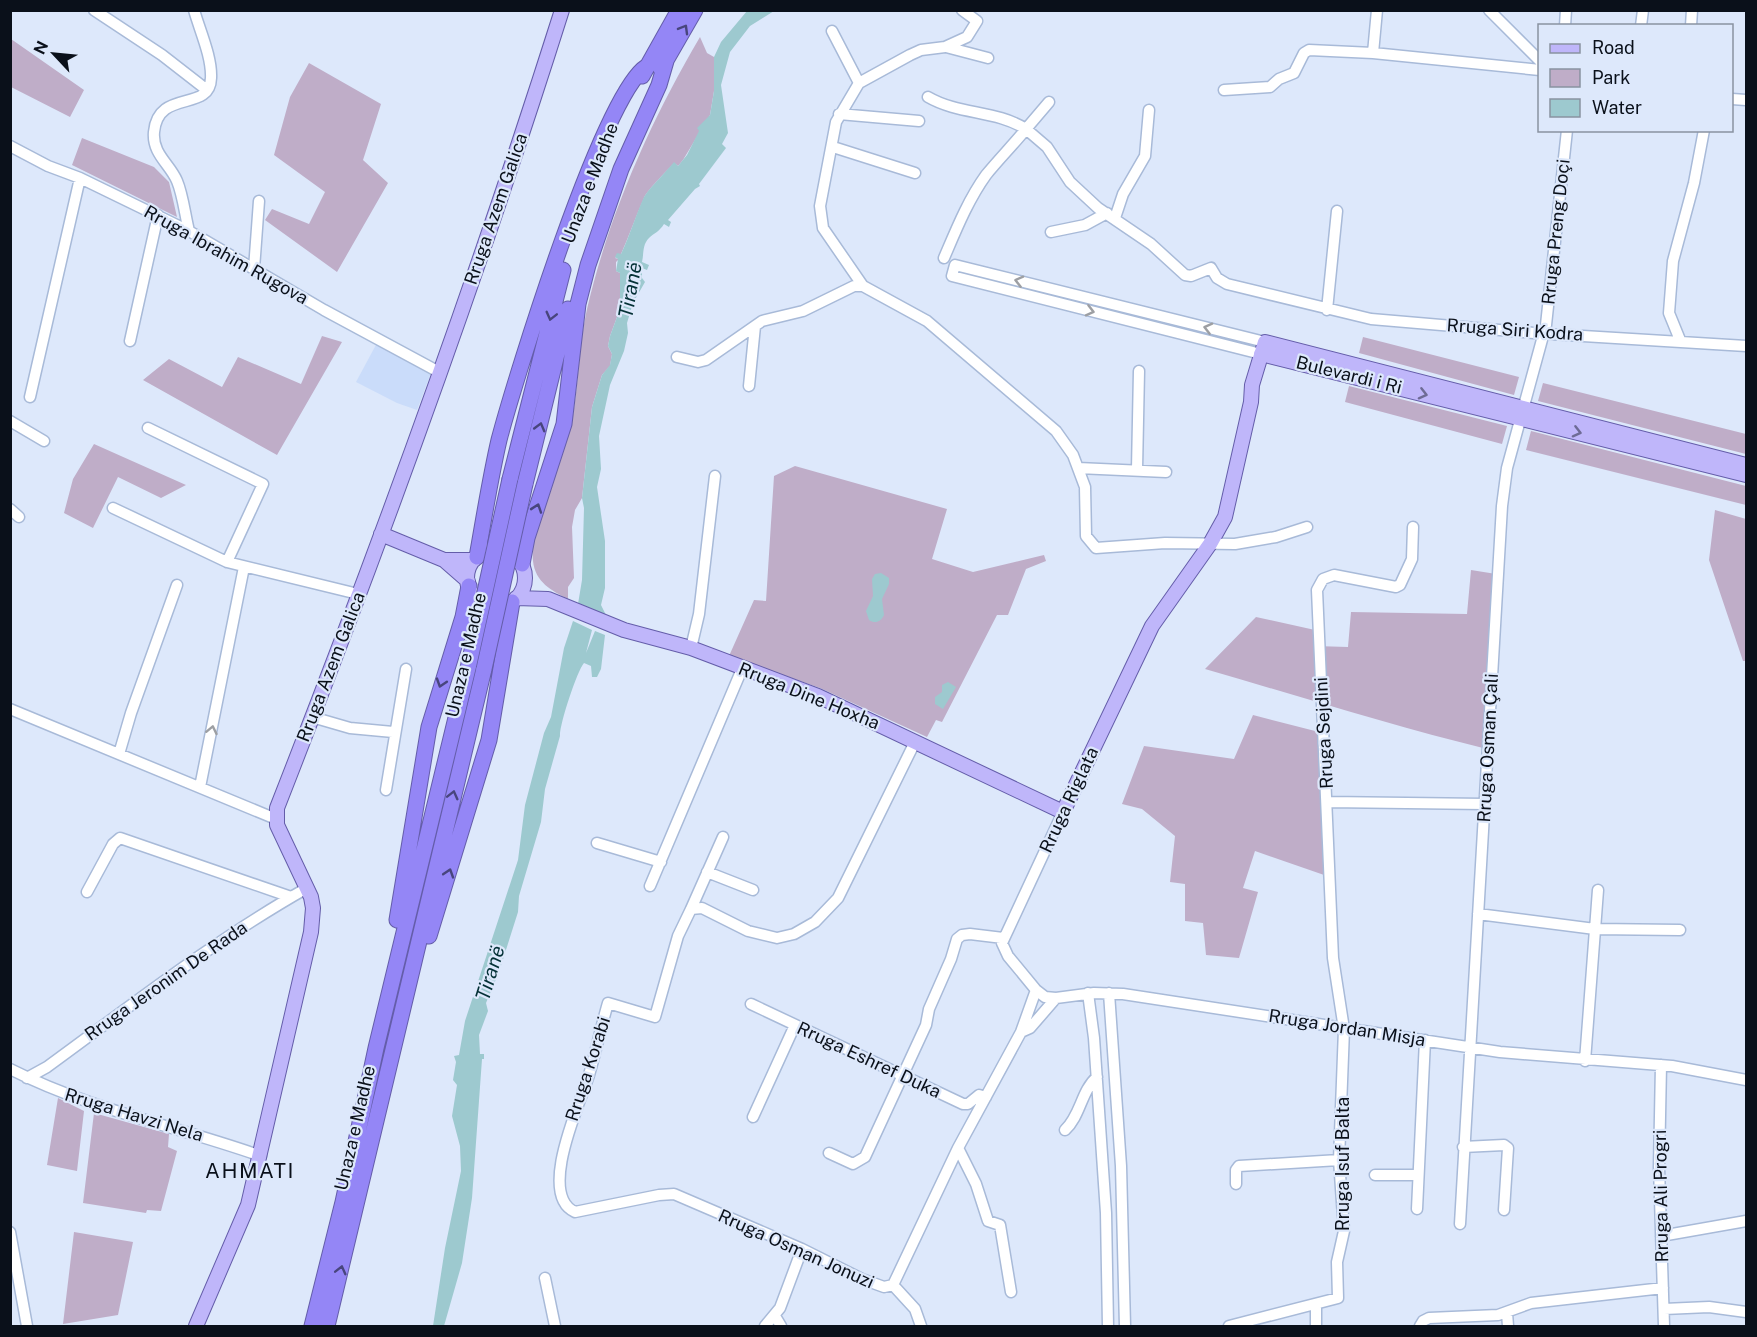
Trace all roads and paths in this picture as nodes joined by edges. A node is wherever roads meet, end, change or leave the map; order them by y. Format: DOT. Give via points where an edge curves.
graph roads {
  1 [pos="94,10"];
  2 [pos="194,10"];
  3 [pos="562,10"];
  4 [pos="679,10"];
  5 [pos="695,10"];
  6 [pos="962,10"];
  7 [pos="1377,10"];
  8 [pos="1489,10"];
  9 [pos="832,31"];
  10 [pos="945,47"];
  11 [pos="1373,53"];
  12 [pos="987,58"];
  13 [pos="1538,60"];
  14 [pos="666,61"];
  15 [pos="646,67"];
  16 [pos="1538,70"];
  17 [pos="859,83"];
  18 [pos="207,90"];
  19 [pos="1224,90"];
  20 [pos="928,97"];
  21 [pos="1049,102"];
  22 [pos="1149,110"];
  23 [pos="839,114"];
  24 [pos="919,121"];
  25 [pos="1026,129"];
  26 [pos="1567,132"];
  27 [pos="1704,132"];
  28 [pos="10,146"];
  29 [pos="833,147"];
  30 [pos="915,173"];
  31 [pos="80,178"];
  32 [pos="259,201"];
  33 [pos="1337,211"];
  34 [pos="158,214"];
  35 [pos="1111,216"];
  36 [pos="189,231"];
  37 [pos="1051,232"];
  38 [pos="944,258"];
  39 [pos="254,269"];
  40 [pos="863,286"];
  41 [pos="1326,310"];
  42 [pos="755,326"];
  43 [pos="1544,333"];
  44 [pos="1680,340"];
  45 [pos="130,341"];
  46 [pos="1746,346"];
  47 [pos="1267,349"];
  48 [pos="677,357"];
  49 [pos="1139,371"];
  50 [pos="439,372"];
  51 [pos="749,386"];
  52 [pos="30,397"];
  53 [pos="1522,412"];
  54 [pos="10,421"];
  55 [pos="147,428"];
  56 [pos="44,441"];
  57 [pos="1746,465"];
  58 [pos="1078,468"];
  59 [pos="1137,469"];
  60 [pos="1166,472"];
  61 [pos="715,476"];
  62 [pos="1746,476"];
  63 [pos="113,508"];
  64 [pos="1306,527"];
  65 [pos="1413,527"];
  66 [pos="381,534"];
  67 [pos="1210,544"];
  68 [pos="476,558"];
  69 [pos="444,560"];
  70 [pos="227,562"];
  71 [pos="244,567"];
  72 [pos="524,571"];
  73 [pos="469,584"];
  74 [pos="177,585"];
  75 [pos="358,594"];
  76 [pos="514,600"];
  77 [pos="554,602"];
  78 [pos="691,648"];
  79 [pos="406,669"];
  80 [pos="742,669"];
  81 [pos="10,709"];
  82 [pos="312,717"];
  83 [pos="393,732"];
  84 [pos="915,742"];
  85 [pos="119,754"];
  86 [pos="200,787"];
  87 [pos="386,790"];
  88 [pos="1328,802"];
  89 [pos="1485,804"];
  90 [pos="1063,812"];
  91 [pos="276,819"];
  92 [pos="723,837"];
  93 [pos="597,843"];
  94 [pos="661,862"];
  95 [pos="706,872"];
  96 [pos="650,886"];
  97 [pos="307,888"];
  98 [pos="753,890"];
  99 [pos="1598,890"];
  100 [pos="87,892"];
  101 [pos="291,897"];
  102 [pos="691,909"];
  103 [pos="1478,914"];
  104 [pos="1595,929"];
  105 [pos="1680,930"];
  106 [pos="1003,939"];
  107 [pos="1036,990"];
  108 [pos="1088,993"];
  109 [pos="1109,993"];
  110 [pos="1056,998"];
  111 [pos="751,1004"];
  112 [pos="795,1025"];
  113 [pos="1344,1029"];
  114 [pos="1021,1032"];
  115 [pos="1425,1040"];
  116 [pos="1469,1047"];
  117 [pos="1585,1061"];
  118 [pos="1661,1065"];
  119 [pos="10,1069"];
  120 [pos="903,1075"];
  121 [pos="1097,1077"];
  122 [pos="27,1078"];
  123 [pos="1746,1080"];
  124 [pos="986,1098"];
  125 [pos="753,1117"];
  126 [pos="358,1128"];
  127 [pos="1065,1130"];
  128 [pos="374,1131"];
  129 [pos="958,1148"];
  130 [pos="1463,1148"];
  131 [pos="829,1153"];
  132 [pos="261,1156"];
  133 [pos="1339,1160"];
  134 [pos="1375,1175"];
  135 [pos="1418,1175"];
  136 [pos="1236,1184"];
  137 [pos="566,1206"];
  138 [pos="1417,1209"];
  139 [pos="1504,1210"];
  140 [pos="1746,1221"];
  141 [pos="1460,1224"];
  142 [pos="10,1232"];
  143 [pos="1661,1236"];
  144 [pos="802,1249"];
  145 [pos="545,1278"];
  146 [pos="14,1279"];
  147 [pos="894,1285"];
  148 [pos="1663,1288"];
  149 [pos="1011,1292"];
  150 [pos="1316,1304"];
  151 [pos="1664,1309"];
  152 [pos="1746,1312"];
  153 [pos="1507,1313"];
  154 [pos="776,1316"];
  155 [pos="27,1326"];
  156 [pos="196,1326"];
  157 [pos="312,1326"];
  158 [pos="327,1326"];
  159 [pos="555,1326"];
  160 [pos="765,1326"];
  161 [pos="781,1326"];
  162 [pos="921,1326"];
  163 [pos="1108,1326"];
  164 [pos="1125,1326"];
  165 [pos="1229,1326"];
  166 [pos="1316,1326"];
  167 [pos="1420,1326"];
  168 [pos="1508,1326"];
  169 [pos="1664,1326"];
  1 -- 18 [label="street"];
  2 -- 18 [label="street" via="210,67 211,83"];
  3 -- 50 [label="main road, Rruga Azem Galica"];
  4 -- 15 [label="highway, Unaza e Madhe"];
  14 -- 5 [label="highway, Unaza e Madhe, one-way"];
  6 -- 10 [label="street" via="975,19 976,27 967,37"];
  7 -- 11 [label="street"];
  8 -- 13 [label="street"];
  9 -- 17 [label="street"];
  10 -- 12 [label="street"];
  10 -- 17 [label="street" via="921,50"];
  11 -- 16 [label="street"];
  11 -- 19 [label="street" via="1309,50 1294,73 1270,87"];
  72 -- 14 [label="highway, one-way" via="527,538 564,424 578,304 588,266 621,169"];
  128 -- 14 [label="highway, Unaza e Madhe, one-way, bridge" via="525,484 587,245 614,168"];
  15 -- 68 [label="highway" via="620,104 585,181 530,336 490,479"];
  15 -- 126 [label="highway, Unaza e Madhe, one-way, bridge" via="607,147 556,296"];
  17 -- 23 [label="street"];
  18 -- 36 [label="street" via="198,99 173,103 164,109 154,132 154,145 177,181"];
  20 -- 25 [label="street" via="968,112 1007,119"];
  21 -- 25 [label="street"];
  22 -- 35 [label="street" via="1145,156"];
  23 -- 24 [label="street"];
  23 -- 29 [label="street"];
  25 -- 35 [label="street" via="1047,147 1070,182"];
  25 -- 38 [label="street" via="987,175 960,219"];
  26 -- 43 [label="street, Rruga Preng Doçi"];
  27 -- 44 [label="street" via="1673,261 1669,313"];
  28 -- 31 [label="street, Rruga Ibrahim Rugova"];
  29 -- 30 [label="street"];
  29 -- 40 [label="street" via="820,206 821,219 823,228"];
  31 -- 34 [label="street, Rruga Ibrahim Rugova"];
  31 -- 52 [label="street"];
  32 -- 39 [label="street"];
  33 -- 41 [label="street"];
  34 -- 36 [label="street, Rruga Ibrahim Rugova"];
  34 -- 45 [label="street"];
  35 -- 37 [label="street"];
  35 -- 41 [label="street, Rruga Siri Kodra" via="1151,244 1185,275 1211,268 1227,284"];
  36 -- 39 [label="street, Rruga Ibrahim Rugova"];
  39 -- 50 [label="street, Rruga Ibrahim Rugova"];
  40 -- 42 [label="street" via="854,286 803,311"];
  40 -- 58 [label="street" via="910,310 947,336 1056,431"];
  41 -- 43 [label="street, Rruga Siri Kodra" via="1371,319"];
  42 -- 48 [label="street" via="706,360"];
  42 -- 51 [label="street"];
  43 -- 44 [label="street, Rruga Siri Kodra"];
  43 -- 53 [label="street, Rruga Preng Doçi"];
  44 -- 46 [label="street, Rruga Siri Kodra"];
  47 -- 47 [label="street, Bulevardi i Ri, one-way" via="955,265 952,276"];
  47 -- 53 [label="main road, Bulevardi i Ri"];
  47 -- 67 [label="main road" via="1252,385 1229,503"];
  49 -- 59 [label="street"];
  50 -- 66 [label="main road, Rruga Azem Galica"];
  53 -- 57 [label="main road, Bulevardi i Ri"];
  53 -- 62 [label="main road, Bulevardi i Ri, one-way"];
  53 -- 89 [label="street, Rruga Osman Çali" via="1502,506"];
  54 -- 56 [label="street"];
  55 -- 70 [label="street" via="263,484"];
  58 -- 59 [label="street"];
  58 -- 67 [label="street" via="1085,487 1086,536 1096,548"];
  59 -- 60 [label="street"];
  61 -- 78 [label="street" via="699,614"];
  63 -- 70 [label="street"];
  64 -- 67 [label="street" via="1254,542"];
  65 -- 88 [label="street, Rruga Sejdini" via="1412,558 1400,585 1334,575 1319,583"];
  66 -- 69 [label="main road, Rruga Dine Hoxha"];
  66 -- 75 [label="main road, Rruga Azem Galica"];
  67 -- 90 [label="main road, Rruga Riglata" via="1152,626"];
  68 -- 69 [label="main road, Rruga Dine Hoxha"];
  68 -- 72 [label="main road, Rruga Dine Hoxha" via="487,550 502,549 516,556"];
  68 -- 73 [label="main road" via="468,572"];
  69 -- 73 [label="main road, Rruga Dine Hoxha"];
  70 -- 71 [label="street"];
  71 -- 75 [label="street"];
  86 -- 71 [label="street, one-way"];
  72 -- 76 [label="main road" via="524,585"];
  72 -- 77 [label="main road, Rruga Dine Hoxha"];
  73 -- 76 [label="main road, Rruga Dine Hoxha" via="485,604 498,606"];
  73 -- 126 [label="highway, one-way" via="463,617 429,727 400,904 363,1075"];
  74 -- 85 [label="street"];
  75 -- 82 [label="main road, Rruga Azem Galica"];
  76 -- 77 [label="main road, Rruga Dine Hoxha"];
  128 -- 76 [label="highway, one-way" via="489,740"];
  77 -- 78 [label="main road, Rruga Dine Hoxha" via="624,630"];
  78 -- 80 [label="main road, Rruga Dine Hoxha"];
  79 -- 83 [label="street"];
  80 -- 84 [label="main road, Rruga Dine Hoxha" via="834,702"];
  80 -- 94 [label="street"];
  81 -- 85 [label="street"];
  82 -- 83 [label="street" via="350,728"];
  82 -- 91 [label="main road, Rruga Azem Galica"];
  83 -- 87 [label="street"];
  84 -- 90 [label="main road, Rruga Dine Hoxha"];
  84 -- 102 [label="street" via="838,898 815,922 777,938 748,931 702,908"];
  85 -- 86 [label="street"];
  86 -- 91 [label="street"];
  88 -- 89 [label="street"];
  88 -- 113 [label="street, Rruga Sejdini" via="1333,957"];
  89 -- 103 [label="street, Rruga Osman Çali"];
  90 -- 106 [label="street, Rruga Riglata"];
  91 -- 97 [label="main road"];
  92 -- 95 [label="street"];
  93 -- 94 [label="street"];
  94 -- 96 [label="street"];
  95 -- 98 [label="street"];
  95 -- 102 [label="street"];
  97 -- 101 [label="street, Rruga Jeronim De Rada"];
  97 -- 132 [label="main road" via="313,908 309,945"];
  99 -- 104 [label="street"];
  100 -- 101 [label="street" via="120,838"];
  101 -- 122 [label="street, Rruga Jeronim De Rada" via="160,982 47,1068"];
  102 -- 137 [label="street, Rruga Korabi" via="678,936 655,1017 608,1003 589,1076 564,1145 560,1194"];
  103 -- 104 [label="street"];
  103 -- 116 [label="street, Rruga Osman Çali"];
  104 -- 105 [label="street"];
  104 -- 117 [label="street"];
  106 -- 107 [label="street" via="1003,949"];
  106 -- 120 [label="street" via="962,934 957,939"];
  107 -- 110 [label="street" via="1045,997"];
  107 -- 114 [label="street, Rruga Osman Jonuzi"];
  108 -- 109 [label="street"];
  108 -- 110 [label="street"];
  108 -- 121 [label="street"];
  109 -- 113 [label="street, Rruga Jordan Misja"];
  109 -- 164 [label="street" via="1122,1188"];
  110 -- 114 [label="street, Rruga Osman Jonuzi" via="1030,1028"];
  111 -- 112 [label="street, Rruga Eshref Duka"];
  112 -- 120 [label="street, Rruga Eshref Duka"];
  112 -- 125 [label="street"];
  113 -- 115 [label="street, Rruga Jordan Misja"];
  113 -- 133 [label="street, Rruga Isuf Balta"];
  114 -- 124 [label="street, Rruga Osman Jonuzi"];
  115 -- 116 [label="street, Rruga Jordan Misja"];
  115 -- 135 [label="street"];
  116 -- 117 [label="street, Rruga Jordan Misja"];
  116 -- 130 [label="street, Rruga Osman Çali"];
  117 -- 118 [label="street, Rruga Jordan Misja"];
  118 -- 123 [label="street, Rruga Jordan Misja"];
  118 -- 143 [label="street, Rruga Ali Progri"];
  119 -- 122 [label="street, Rruga Havzi Nela"];
  120 -- 124 [label="street, Rruga Eshref Duka" via="963,1104 979,1095"];
  120 -- 131 [label="street" via="862,1161 853,1164"];
  121 -- 127 [label="street"];
  121 -- 163 [label="street"];
  122 -- 132 [label="street, Rruga Havzi Nela" via="91,1105"];
  124 -- 129 [label="street, Rruga Osman Jonuzi"];
  126 -- 157 [label="highway, Unaza e Madhe"];
  158 -- 128 [label="highway, Unaza e Madhe, one-way"];
  129 -- 147 [label="street, Rruga Osman Jonuzi"];
  129 -- 149 [label="street" via="988,1221 1000,1225"];
  130 -- 139 [label="street" via="1508,1148"];
  130 -- 141 [label="street, Rruga Osman Çali"];
  132 -- 156 [label="main road" via="238,1232"];
  133 -- 136 [label="street" via="1239,1166"];
  133 -- 150 [label="street, Rruga Isuf Balta" via="1344,1230 1337,1262 1338,1298"];
  134 -- 135 [label="street"];
  135 -- 138 [label="street"];
  137 -- 144 [label="street, Rruga Osman Jonuzi" via="580,1212 674,1194"];
  140 -- 143 [label="street"];
  142 -- 146 [label="street"];
  143 -- 148 [label="street, Rruga Ali Progri"];
  144 -- 147 [label="street, Rruga Osman Jonuzi" via="862,1279 884,1287"];
  144 -- 154 [label="street"];
  145 -- 159 [label="street"];
  146 -- 155 [label="street"];
  147 -- 162 [label="street" via="915,1309"];
  148 -- 151 [label="street, Rruga Ali Progri"];
  148 -- 153 [label="street" via="1531,1303"];
  150 -- 165 [label="street"];
  150 -- 166 [label="street"];
  151 -- 152 [label="street" via="1709,1307"];
  151 -- 169 [label="street, Rruga Ali Progri"];
  153 -- 167 [label="street" via="1429,1318"];
  153 -- 168 [label="street"];
  154 -- 160 [label="street"];
  154 -- 161 [label="street"];
}
